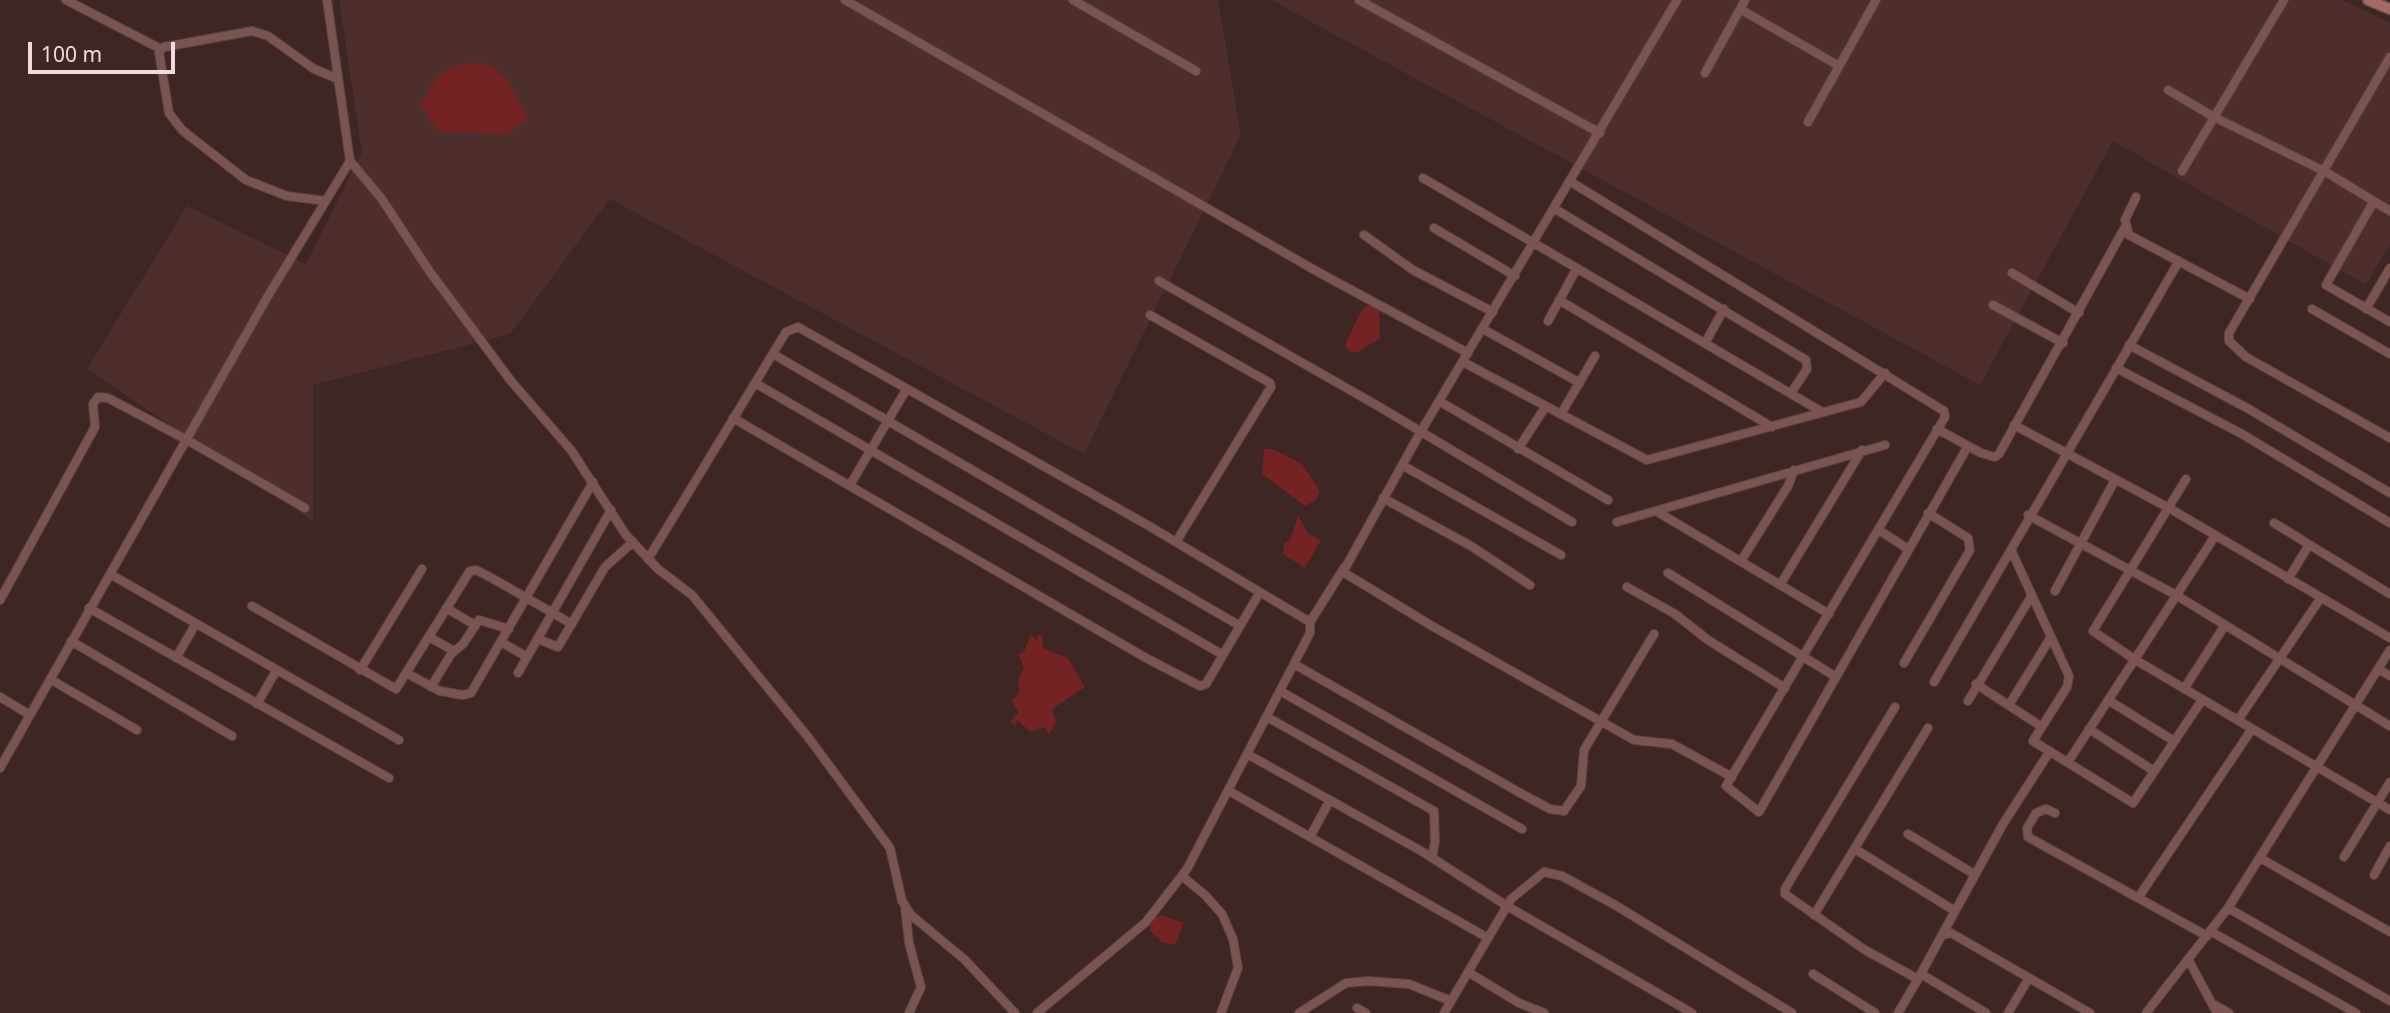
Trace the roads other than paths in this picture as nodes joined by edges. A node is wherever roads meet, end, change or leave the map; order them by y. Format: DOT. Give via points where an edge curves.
graph roads {
  1 [pos="66,0"];
  2 [pos="327,0"];
  3 [pos="845,0"];
  4 [pos="1073,0"];
  5 [pos="1359,0"];
  6 [pos="1677,0"];
  7 [pos="1745,0"];
  8 [pos="1876,0"];
  9 [pos="2284,0"];
  10 [pos="2368,0"];
  11 [pos="1740,9"];
  12 [pos="2390,9"];
  13 [pos="161,49"];
  14 [pos="2390,57"];
  15 [pos="1839,66"];
  16 [pos="1196,71"];
  17 [pos="1705,73"];
  18 [pos="336,78"];
  19 [pos="2168,90"];
  20 [pos="2214,117"];
  21 [pos="1808,122"];
  22 [pos="1600,133"];
  23 [pos="350,161"];
  24 [pos="2182,171"];
  25 [pos="2326,172"];
  26 [pos="1423,178"];
  27 [pos="1571,182"];
  28 [pos="2136,197"];
  29 [pos="327,201"];
  30 [pos="2374,201"];
  31 [pos="1555,209"];
  32 [pos="2390,211"];
  33 [pos="1434,228"];
  34 [pos="2125,228"];
  35 [pos="1364,235"];
  36 [pos="1534,243"];
  37 [pos="2179,261"];
  38 [pos="1577,268"];
  39 [pos="2390,268"];
  40 [pos="2012,273"];
  41 [pos="1514,276"];
  42 [pos="1159,281"];
  43 [pos="2250,299"];
  44 [pos="1559,300"];
  45 [pos="1993,305"];
  46 [pos="1724,309"];
  47 [pos="2312,309"];
  48 [pos="2366,309"];
  49 [pos="1493,312"];
  50 [pos="2079,313"];
  51 [pos="1150,315"];
  52 [pos="1548,321"];
  53 [pos="2390,322"];
  54 [pos="1483,329"];
  55 [pos="1705,343"];
  56 [pos="2063,343"];
  57 [pos="2129,345"];
  58 [pos="1468,353"];
  59 [pos="773,354"];
  60 [pos="2390,354"];
  61 [pos="1595,356"];
  62 [pos="1463,362"];
  63 [pos="2116,368"];
  64 [pos="1885,373"];
  65 [pos="755,383"];
  66 [pos="1580,383"];
  67 [pos="906,390"];
  68 [pos="1791,393"];
  69 [pos="1439,401"];
  70 [pos="1546,406"];
  71 [pos="1822,412"];
  72 [pos="1561,414"];
  73 [pos="733,418"];
  74 [pos="887,421"];
  75 [pos="2014,425"];
  76 [pos="1772,427"];
  77 [pos="1937,429"];
  78 [pos="1420,433"];
  79 [pos="2390,438"];
  80 [pos="187,440"];
  81 [pos="1885,445"];
  82 [pos="1968,446"];
  83 [pos="870,449"];
  84 [pos="1518,449"];
  85 [pos="1862,450"];
  86 [pos="2067,451"];
  87 [pos="1402,465"];
  88 [pos="1794,470"];
  89 [pos="2186,479"];
  90 [pos="2115,480"];
  91 [pos="593,482"];
  92 [pos="850,485"];
  93 [pos="2390,493"];
  94 [pos="1383,498"];
  95 [pos="1608,500"];
  96 [pos="305,508"];
  97 [pos="2169,508"];
  98 [pos="611,510"];
  99 [pos="1656,510"];
  100 [pos="1928,513"];
  101 [pos="2028,516"];
  102 [pos="1572,522"];
  103 [pos="1618,522"];
  104 [pos="2274,523"];
  105 [pos="2390,523"];
  106 [pos="1879,530"];
  107 [pos="2215,536"];
  108 [pos="633,542"];
  109 [pos="1176,542"];
  110 [pos="2080,544"];
  111 [pos="2309,545"];
  112 [pos="1908,549"];
  113 [pos="2012,552"];
  114 [pos="1561,555"];
  115 [pos="648,559"];
  116 [pos="1741,561"];
  117 [pos="1344,568"];
  118 [pos="422,569"];
  119 [pos="2131,571"];
  120 [pos="1668,573"];
  121 [pos="110,574"];
  122 [pos="2288,579"];
  123 [pos="1780,584"];
  124 [pos="1530,586"];
  125 [pos="1627,587"];
  126 [pos="2055,591"];
  127 [pos="1260,592"];
  128 [pos="2390,594"];
  129 [pos="2176,595"];
  130 [pos="2032,596"];
  131 [pos="527,598"];
  132 [pos="0,600"];
  133 [pos="2320,600"];
  134 [pos="252,606"];
  135 [pos="89,608"];
  136 [pos="446,608"];
  137 [pos="552,612"];
  138 [pos="1829,614"];
  139 [pos="1310,622"];
  140 [pos="572,624"];
  141 [pos="195,625"];
  142 [pos="475,625"];
  143 [pos="2225,625"];
  144 [pos="1240,626"];
  145 [pos="509,629"];
  146 [pos="1654,634"];
  147 [pos="2051,637"];
  148 [pos="429,638"];
  149 [pos="2390,638"];
  150 [pos="538,639"];
  151 [pos="71,641"];
  152 [pos="501,642"];
  153 [pos="2390,650"];
  154 [pos="454,651"];
  155 [pos="1223,655"];
  156 [pos="527,657"];
  157 [pos="176,658"];
  158 [pos="1803,658"];
  159 [pos="2134,659"];
  160 [pos="2280,661"];
  161 [pos="1904,663"];
  162 [pos="1294,664"];
  163 [pos="2378,669"];
  164 [pos="360,670"];
  165 [pos="276,671"];
  166 [pos="518,673"];
  167 [pos="408,674"];
  168 [pos="2390,676"];
  169 [pos="1836,677"];
  170 [pos="50,679"];
  171 [pos="1934,682"];
  172 [pos="1976,684"];
  173 [pos="431,687"];
  174 [pos="1785,688"];
  175 [pos="2184,689"];
  176 [pos="1280,691"];
  177 [pos="0,697"];
  178 [pos="2108,700"];
  179 [pos="2202,700"];
  180 [pos="1968,701"];
  181 [pos="257,704"];
  182 [pos="2009,705"];
  183 [pos="2356,706"];
  184 [pos="1895,707"];
  185 [pos="30,715"];
  186 [pos="1266,717"];
  187 [pos="1601,720"];
  188 [pos="2238,720"];
  189 [pos="2390,726"];
  190 [pos="2042,727"];
  191 [pos="1928,728"];
  192 [pos="2090,729"];
  193 [pos="2252,729"];
  194 [pos="137,730"];
  195 [pos="232,736"];
  196 [pos="399,740"];
  197 [pos="2174,740"];
  198 [pos="2050,751"];
  199 [pos="1247,754"];
  200 [pos="2068,762"];
  201 [pos="2316,766"];
  202 [pos="0,768"];
  203 [pos="2154,771"];
  204 [pos="389,778"];
  205 [pos="1732,778"];
  206 [pos="2390,782"];
  207 [pos="1229,791"];
  208 [pos="1330,800"];
  209 [pos="2377,802"];
  210 [pos="2390,810"];
  211 [pos="2055,813"];
  212 [pos="1522,829"];
  213 [pos="1908,834"];
  214 [pos="1310,836"];
  215 [pos="2390,846"];
  216 [pos="1855,849"];
  217 [pos="2344,857"];
  218 [pos="1432,858"];
  219 [pos="2260,858"];
  220 [pos="1974,874"];
  221 [pos="2374,875"];
  222 [pos="1182,876"];
  223 [pos="2138,898"];
  224 [pos="905,906"];
  225 [pos="1507,906"];
  226 [pos="2228,908"];
  227 [pos="1955,911"];
  228 [pos="1814,915"];
  229 [pos="2390,932"];
  230 [pos="2208,934"];
  231 [pos="1942,935"];
  232 [pos="1488,938"];
  233 [pos="2189,961"];
  234 [pos="1468,972"];
  235 [pos="1813,974"];
  236 [pos="1919,976"];
  237 [pos="2029,978"];
  238 [pos="1451,1001"];
  239 [pos="2390,1001"];
  240 [pos="1357,1008"];
  241 [pos="2216,1009"];
  242 [pos="909,1013"];
  243 [pos="1015,1013"];
  244 [pos="1037,1013"];
  245 [pos="1221,1013"];
  246 [pos="1300,1013"];
  247 [pos="1366,1013"];
  248 [pos="1444,1013"];
  249 [pos="1544,1013"];
  250 [pos="1692,1013"];
  251 [pos="1792,1013"];
  252 [pos="1875,1013"];
  253 [pos="1898,1013"];
  254 [pos="1986,1013"];
  255 [pos="2008,1013"];
  256 [pos="2090,1013"];
  257 [pos="2146,1013"];
  258 [pos="2229,1013"];
  259 [pos="2356,1013"];
  1 -- 13 [label="street"];
  2 -- 18 [label="street"];
  3 -- 58 [label="street"];
  4 -- 16 [label="street"];
  5 -- 22 [label="street"];
  6 -- 22 [label="street"];
  7 -- 11 [label="street"];
  8 -- 15 [label="street"];
  9 -- 20 [label="street"];
  10 -- 12 [label="street"];
  11 -- 15 [label="street"];
  11 -- 17 [label="street"];
  13 -- 18 [label="street" via="252,31"];
  13 -- 29 [label="street" via="158,56 175,124 246,180 286,196"];
  14 -- 25 [label="street"];
  15 -- 21 [label="street"];
  18 -- 23 [label="street"];
  19 -- 20 [label="street"];
  20 -- 24 [label="street"];
  20 -- 25 [label="street"];
  22 -- 27 [label="street"];
  23 -- 29 [label="street"];
  23 -- 91 [label="street" via="387,205 429,272 511,381"];
  25 -- 30 [label="street"];
  25 -- 43 [label="street"];
  26 -- 36 [label="street"];
  27 -- 31 [label="street"];
  27 -- 64 [label="street"];
  28 -- 34 [label="street"];
  29 -- 80 [label="street"];
  30 -- 32 [label="street"];
  30 -- 48 [label="street" via="2326,285"];
  31 -- 36 [label="street"];
  31 -- 46 [label="street"];
  33 -- 41 [label="street"];
  34 -- 37 [label="street" via="2134,238"];
  34 -- 50 [label="street"];
  35 -- 49 [label="street" via="1413,270"];
  36 -- 38 [label="street"];
  36 -- 41 [label="street"];
  37 -- 43 [label="street"];
  37 -- 57 [label="street"];
  38 -- 44 [label="street"];
  38 -- 55 [label="street"];
  39 -- 48 [label="street"];
  40 -- 50 [label="street"];
  41 -- 49 [label="street"];
  42 -- 78 [label="street"];
  43 -- 79 [label="street" via="2229,333 2235,348"];
  44 -- 52 [label="street"];
  44 -- 76 [label="street"];
  45 -- 56 [label="street"];
  46 -- 55 [label="street"];
  46 -- 68 [label="street" via="1808,363"];
  47 -- 60 [label="street"];
  48 -- 53 [label="street"];
  49 -- 54 [label="street"];
  50 -- 56 [label="street"];
  51 -- 109 [label="street" via="1272,387"];
  54 -- 58 [label="street"];
  54 -- 66 [label="street"];
  55 -- 68 [label="street"];
  56 -- 75 [label="street"];
  57 -- 63 [label="street"];
  57 -- 93 [label="street"];
  58 -- 62 [label="street"];
  59 -- 65 [label="street"];
  59 -- 67 [label="street" via="786,332 798,327"];
  59 -- 74 [label="street"];
  61 -- 66 [label="street"];
  62 -- 69 [label="street"];
  62 -- 70 [label="street"];
  63 -- 86 [label="street"];
  63 -- 105 [label="street" via="2242,434"];
  64 -- 71 [label="street" via="1861,402"];
  64 -- 77 [label="street" via="1944,411"];
  65 -- 73 [label="street"];
  65 -- 83 [label="street"];
  66 -- 72 [label="street"];
  67 -- 74 [label="street"];
  67 -- 109 [label="street"];
  68 -- 71 [label="street"];
  69 -- 78 [label="street"];
  69 -- 84 [label="street"];
  70 -- 72 [label="street"];
  70 -- 84 [label="street"];
  71 -- 76 [label="street"];
  72 -- 76 [label="street" via="1647,460"];
  73 -- 92 [label="street"];
  73 -- 115 [label="street"];
  74 -- 83 [label="street"];
  74 -- 144 [label="street"];
  75 -- 82 [label="street" via="1995,457"];
  75 -- 86 [label="street"];
  77 -- 82 [label="street"];
  77 -- 106 [label="street"];
  78 -- 87 [label="street"];
  78 -- 102 [label="street"];
  80 -- 96 [label="street"];
  80 -- 121 [label="street"];
  80 -- 132 [label="street" via="98,397 93,404 95,427"];
  81 -- 85 [label="street"];
  82 -- 100 [label="street"];
  83 -- 92 [label="street"];
  83 -- 155 [label="street"];
  84 -- 95 [label="street"];
  85 -- 88 [label="street"];
  85 -- 123 [label="street"];
  86 -- 90 [label="street"];
  86 -- 101 [label="street"];
  87 -- 94 [label="street"];
  87 -- 114 [label="street"];
  88 -- 99 [label="street"];
  88 -- 116 [label="street"];
  89 -- 97 [label="street"];
  90 -- 97 [label="street"];
  90 -- 110 [label="street"];
  91 -- 98 [label="street"];
  91 -- 131 [label="street"];
  92 -- 155 [label="street" via="1195,684 1206,684"];
  94 -- 117 [label="street"];
  94 -- 124 [label="street" via="1471,546"];
  97 -- 107 [label="street"];
  97 -- 119 [label="street"];
  98 -- 108 [label="street"];
  98 -- 137 [label="street"];
  99 -- 103 [label="street"];
  99 -- 116 [label="street"];
  100 -- 112 [label="street"];
  100 -- 161 [label="street" via="1968,538 1970,550"];
  101 -- 110 [label="street"];
  101 -- 113 [label="street"];
  104 -- 111 [label="street"];
  106 -- 112 [label="street"];
  106 -- 138 [label="street"];
  107 -- 122 [label="street"];
  107 -- 129 [label="street"];
  108 -- 115 [label="street"];
  108 -- 140 [label="street" via="605,567"];
  109 -- 127 [label="street"];
  110 -- 119 [label="street"];
  110 -- 126 [label="street"];
  111 -- 122 [label="street"];
  111 -- 128 [label="street"];
  112 -- 169 [label="street"];
  113 -- 130 [label="street"];
  113 -- 171 [label="street"];
  115 -- 224 [label="street" via="692,595 808,737 890,848"];
  116 -- 123 [label="street"];
  117 -- 139 [label="street"];
  117 -- 187 [label="street" via="1347,577"];
  118 -- 164 [label="street"];
  119 -- 129 [label="street"];
  119 -- 159 [label="street" via="2093,631"];
  120 -- 158 [label="street"];
  121 -- 135 [label="street"];
  121 -- 141 [label="street"];
  122 -- 133 [label="street"];
  123 -- 138 [label="street"];
  125 -- 174 [label="street"];
  127 -- 139 [label="street"];
  127 -- 144 [label="street"];
  129 -- 143 [label="street"];
  129 -- 159 [label="street"];
  130 -- 147 [label="street"];
  130 -- 172 [label="street"];
  131 -- 136 [label="street" via="470,571"];
  131 -- 137 [label="street"];
  131 -- 145 [label="street"];
  133 -- 149 [label="street"];
  133 -- 160 [label="street"];
  134 -- 164 [label="street"];
  135 -- 151 [label="street"];
  135 -- 157 [label="street"];
  136 -- 142 [label="street"];
  136 -- 148 [label="street"];
  137 -- 140 [label="street"];
  137 -- 150 [label="street"];
  138 -- 158 [label="street"];
  139 -- 162 [label="street" via="1310,633"];
  140 -- 150 [label="street" via="558,647"];
  141 -- 157 [label="street"];
  141 -- 165 [label="street"];
  142 -- 145 [label="street" via="483,619"];
  142 -- 154 [label="street"];
  143 -- 160 [label="street"];
  143 -- 175 [label="street"];
  144 -- 155 [label="street"];
  145 -- 152 [label="street"];
  146 -- 187 [label="street"];
  147 -- 182 [label="street"];
  147 -- 190 [label="street" via="2069,676"];
  148 -- 154 [label="street"];
  148 -- 167 [label="street"];
  150 -- 156 [label="street"];
  151 -- 170 [label="street"];
  151 -- 195 [label="street"];
  152 -- 156 [label="street"];
  152 -- 173 [label="street" via="468,695"];
  153 -- 163 [label="street"];
  154 -- 173 [label="street"];
  156 -- 166 [label="street"];
  157 -- 181 [label="street"];
  158 -- 169 [label="street"];
  158 -- 174 [label="street"];
  159 -- 175 [label="street"];
  159 -- 178 [label="street"];
  160 -- 183 [label="street"];
  160 -- 188 [label="street"];
  162 -- 176 [label="street"];
  162 -- 187 [label="street" via="1558,812 1564,811 1581,786 1581,757"];
  163 -- 168 [label="street"];
  163 -- 183 [label="street"];
  164 -- 167 [label="street" via="396,689"];
  165 -- 181 [label="street"];
  165 -- 196 [label="street"];
  167 -- 173 [label="street"];
  169 -- 205 [label="street" via="1759,812 1726,786"];
  170 -- 185 [label="street"];
  170 -- 194 [label="street"];
  172 -- 180 [label="street"];
  172 -- 182 [label="street"];
  174 -- 205 [label="street"];
  175 -- 179 [label="street"];
  176 -- 186 [label="street"];
  176 -- 212 [label="street"];
  177 -- 185 [label="street"];
  178 -- 192 [label="street"];
  178 -- 197 [label="street"];
  179 -- 188 [label="street"];
  179 -- 197 [label="street"];
  181 -- 204 [label="street"];
  182 -- 190 [label="street"];
  183 -- 189 [label="street"];
  183 -- 201 [label="street"];
  184 -- 228 [label="street" via="1784,889 1790,899"];
  185 -- 202 [label="street"];
  186 -- 199 [label="street"];
  186 -- 218 [label="street" via="1434,811"];
  187 -- 205 [label="street" via="1642,743 1681,748"];
  188 -- 193 [label="street"];
  190 -- 198 [label="street" via="2033,741"];
  191 -- 216 [label="street"];
  192 -- 200 [label="street"];
  192 -- 203 [label="street"];
  193 -- 201 [label="street"];
  193 -- 223 [label="street"];
  197 -- 203 [label="street"];
  198 -- 200 [label="street"];
  198 -- 220 [label="street"];
  199 -- 207 [label="street"];
  199 -- 208 [label="street"];
  200 -- 203 [label="street" via="2133,803"];
  201 -- 209 [label="street"];
  201 -- 219 [label="street"];
  206 -- 209 [label="street"];
  207 -- 214 [label="street"];
  207 -- 222 [label="street"];
  208 -- 214 [label="street"];
  208 -- 218 [label="street"];
  209 -- 210 [label="street"];
  209 -- 217 [label="street"];
  211 -- 223 [label="street" via="2046,809 2036,813 2027,828 2028,837"];
  213 -- 220 [label="street"];
  214 -- 232 [label="street"];
  215 -- 221 [label="street"];
  216 -- 227 [label="street"];
  216 -- 228 [label="street"];
  218 -- 225 [label="street"];
  219 -- 226 [label="street"];
  219 -- 229 [label="street"];
  220 -- 227 [label="street"];
  222 -- 244 [label="street" via="1146,922"];
  222 -- 245 [label="street" via="1222,914 1233,939 1238,968"];
  223 -- 230 [label="street"];
  224 -- 242 [label="street" via="921,987"];
  224 -- 243 [label="street"];
  225 -- 232 [label="street"];
  225 -- 250 [label="street"];
  225 -- 251 [label="street" via="1544,873 1563,876"];
  226 -- 230 [label="street"];
  226 -- 239 [label="street"];
  227 -- 231 [label="street"];
  228 -- 236 [label="street" via="1865,950"];
  230 -- 233 [label="street"];
  230 -- 259 [label="street"];
  231 -- 236 [label="street"];
  231 -- 237 [label="street" via="1951,933"];
  232 -- 234 [label="street"];
  233 -- 241 [label="street"];
  233 -- 257 [label="street"];
  234 -- 238 [label="street"];
  234 -- 249 [label="street"];
  235 -- 252 [label="street"];
  236 -- 253 [label="street"];
  236 -- 254 [label="street"];
  237 -- 255 [label="street"];
  237 -- 256 [label="street"];
  238 -- 246 [label="street" via="1409,984 1368,981 1346,984"];
  238 -- 248 [label="street"];
  240 -- 247 [label="street"];
  241 -- 258 [label="street"];
}
